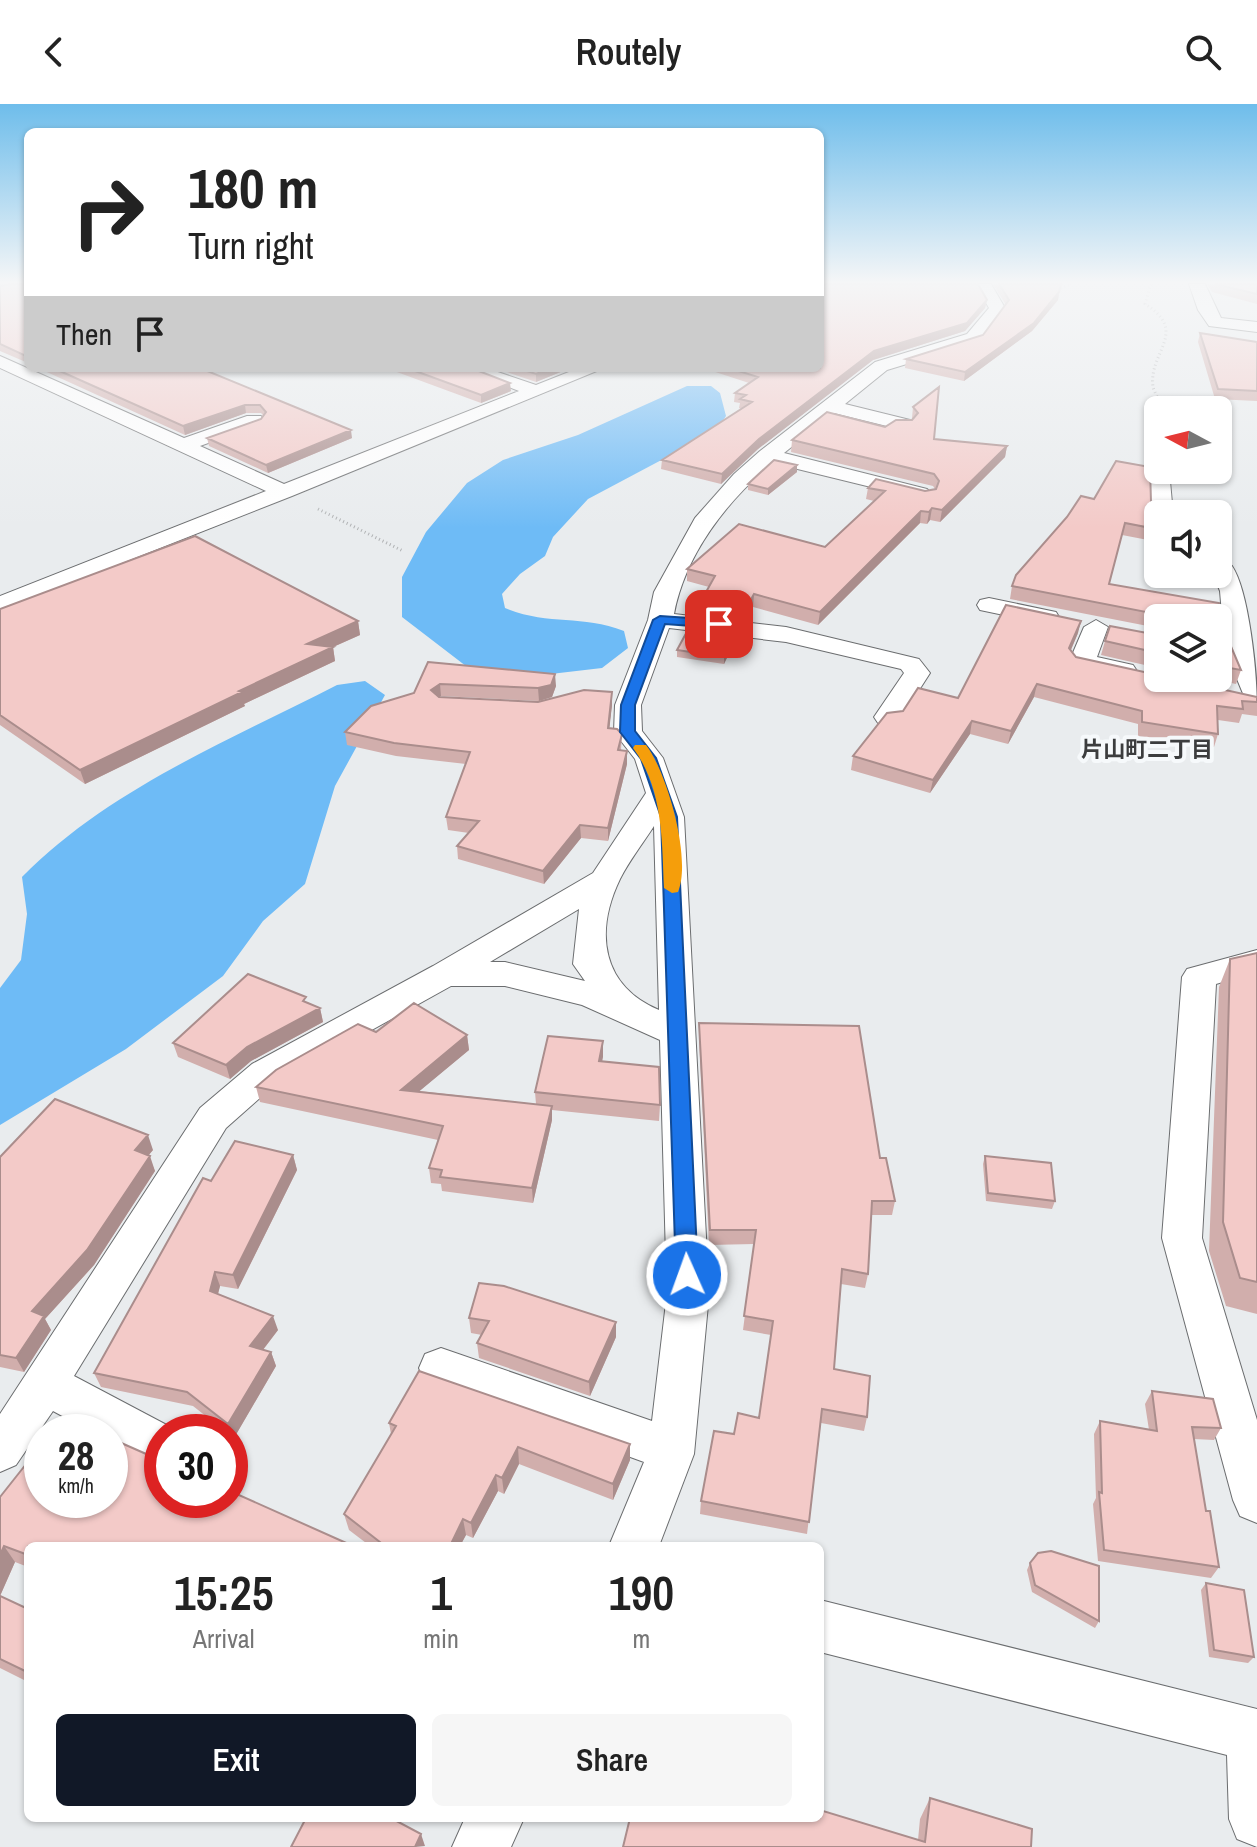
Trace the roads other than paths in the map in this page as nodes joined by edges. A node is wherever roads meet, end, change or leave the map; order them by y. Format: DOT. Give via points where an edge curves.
graph roads {
  1 [pos="9,365"];
  2 [pos="883,365"];
  3 [pos="481,372"];
  4 [pos="585,372"];
  5 [pos="536,391"];
  6 [pos="831,407"];
  7 [pos="254,420"];
  8 [pos="903,424"];
  9 [pos="183,445"];
  10 [pos="767,455"];
  11 [pos="285,492"];
  12 [pos="924,494"];
  13 [pos="0,604"];
  14 [pos="989,605"];
  15 [pos="660,620"];
  16 [pos="1096,627"];
  17 [pos="1127,633"];
  18 [pos="1232,658"];
  19 [pos="1144,676"];
  20 [pos="1228,694"];
  21 [pos="1257,698"];
  22 [pos="888,717"];
  23 [pos="661,793"];
  24 [pos="604,880"];
  25 [pos="1257,961"];
  26 [pos="445,974"];
  27 [pos="625,1010"];
  28 [pos="678,1033"];
  29 [pos="441,1368"];
  30 [pos="46,1384"];
  31 [pos="144,1436"];
  32 [pos="0,1450"];
  33 [pos="671,1450"];
  34 [pos="1257,1500"];
  35 [pos="636,1542"];
  36 [pos="824,1627"];
  37 [pos="1255,1736"];
  38 [pos="1257,1819"];
  39 [pos="494,1822"];
  40 [pos="481,1847"];
  1 -- 9 [label="street"];
  2 -- 6 [label="street"];
  3 -- 5 [label="street"];
  4 -- 5 [label="street"];
  5 -- 11 [label="street"];
  6 -- 8 [label="street"];
  6 -- 10 [label="street"];
  7 -- 9 [label="street"];
  9 -- 11 [label="street"];
  10 -- 12 [label="street"];
  10 -- 15 [label="street" via="703,523 666,592"];
  11 -- 13 [label="street"];
  14 -- 16 [label="street"];
  15 -- 22 [label="street" via="833,641 910,664 917,673"];
  15 -- 23 [label="street" via="628,705 628,732 649,758"];
  16 -- 17 [label="street"];
  16 -- 19 [label="street" via="1082,662"];
  18 -- 21 [label="street"];
  20 -- 21 [label="street"];
  23 -- 24 [label="street"];
  23 -- 28 [label="street" via="669,817"];
  24 -- 26 [label="street"];
  24 -- 27 [label="street" via="591,921 590,964"];
  25 -- 34 [label="street" via="1199,977 1182,1238"];
  26 -- 27 [label="street" via="505,974 592,995"];
  26 -- 30 [label="street" via="265,1073 213,1118"];
  27 -- 28 [label="street"];
  28 -- 33 [label="street" via="688,1294"];
  29 -- 33 [label="street"];
  30 -- 31 [label="street"];
  30 -- 32 [label="street"];
  33 -- 35 [label="street"];
  36 -- 37 [label="street"];
  37 -- 38 [label="street"];
  39 -- 40 [label="street"];
}
